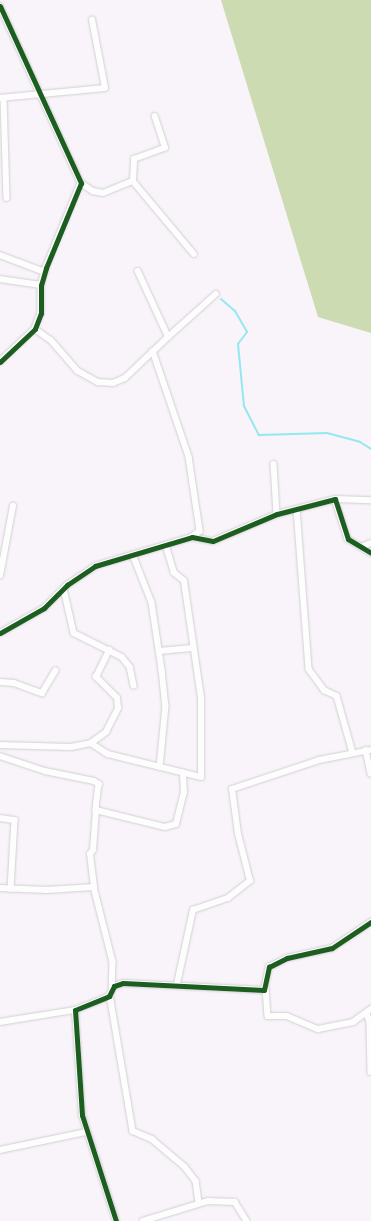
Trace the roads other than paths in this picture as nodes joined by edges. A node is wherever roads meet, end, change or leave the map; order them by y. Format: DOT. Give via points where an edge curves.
graph roads {
  1 [pos="0,6"];
  2 [pos="92,20"];
  3 [pos="42,93"];
  4 [pos="2,98"];
  5 [pos="155,117"];
  6 [pos="133,181"];
  7 [pos="81,183"];
  8 [pos="7,198"];
  9 [pos="194,254"];
  10 [pos="0,255"];
  11 [pos="45,272"];
  12 [pos="138,272"];
  13 [pos="0,279"];
  14 [pos="41,285"];
  15 [pos="216,294"];
  16 [pos="35,329"];
  17 [pos="168,337"];
  18 [pos="153,351"];
  19 [pos="0,362"];
  20 [pos="274,464"];
  21 [pos="335,499"];
  22 [pos="371,500"];
  23 [pos="13,506"];
  24 [pos="297,509"];
  25 [pos="277,514"];
  26 [pos="192,537"];
  27 [pos="371,544"];
  28 [pos="166,546"];
  29 [pos="361,547"];
  30 [pos="371,552"];
  31 [pos="134,557"];
  32 [pos="0,576"];
  33 [pos="64,589"];
  34 [pos="0,633"];
  35 [pos="192,648"];
  36 [pos="109,650"];
  37 [pos="159,651"];
  38 [pos="54,671"];
  39 [pos="0,682"];
  40 [pos="134,686"];
  41 [pos="91,743"];
  42 [pos="0,744"];
  43 [pos="368,750"];
  44 [pos="353,753"];
  45 [pos="0,756"];
  46 [pos="160,768"];
  47 [pos="183,773"];
  48 [pos="371,773"];
  49 [pos="96,810"];
  50 [pos="0,818"];
  51 [pos="94,887"];
  52 [pos="0,888"];
  53 [pos="11,889"];
  54 [pos="371,922"];
  55 [pos="177,984"];
  56 [pos="112,987"];
  57 [pos="266,988"];
  58 [pos="110,995"];
  59 [pos="371,1009"];
  60 [pos="75,1010"];
  61 [pos="367,1014"];
  62 [pos="0,1022"];
  63 [pos="371,1072"];
  64 [pos="86,1132"];
  65 [pos="0,1150"];
  66 [pos="199,1203"];
  67 [pos="116,1221"];
  68 [pos="143,1221"];
  69 [pos="247,1221"];
  1 -- 3 [label="street"];
  2 -- 3 [label="street" via="105,88"];
  3 -- 4 [label="street"];
  3 -- 7 [label="street"];
  4 -- 8 [label="street"];
  5 -- 6 [label="street" via="165,148 134,159"];
  6 -- 7 [label="street" via="103,193 93,191"];
  6 -- 9 [label="street"];
  7 -- 11 [label="street"];
  10 -- 11 [label="street"];
  11 -- 14 [label="street"];
  12 -- 17 [label="street"];
  13 -- 14 [label="street"];
  14 -- 16 [label="street" via="41,313"];
  15 -- 17 [label="street"];
  16 -- 18 [label="street" via="51,340 78,371 98,382 113,383 125,378"];
  16 -- 19 [label="street"];
  17 -- 18 [label="street"];
  18 -- 26 [label="street" via="189,456 200,531"];
  20 -- 25 [label="street"];
  21 -- 22 [label="street"];
  21 -- 24 [label="street"];
  21 -- 29 [label="street" via="348,540"];
  23 -- 32 [label="street"];
  24 -- 25 [label="street"];
  24 -- 44 [label="street" via="309,669 324,690 337,696"];
  25 -- 26 [label="street" via="214,541"];
  26 -- 28 [label="street"];
  27 -- 29 [label="street"];
  28 -- 31 [label="street"];
  28 -- 35 [label="street" via="174,573 184,581"];
  29 -- 30 [label="street"];
  31 -- 33 [label="street" via="96,566"];
  31 -- 37 [label="street" via="152,603"];
  33 -- 34 [label="street" via="44,608"];
  33 -- 36 [label="street" via="74,633"];
  35 -- 37 [label="street"];
  35 -- 47 [label="street" via="200,698 200,777"];
  36 -- 40 [label="street" via="130,667"];
  36 -- 41 [label="street" via="96,677 117,698 118,708 106,732"];
  37 -- 46 [label="street" via="166,706"];
  38 -- 39 [label="street" via="42,693 14,683"];
  41 -- 42 [label="street" via="70,747"];
  41 -- 46 [label="street" via="108,754"];
  43 -- 44 [label="street"];
  43 -- 48 [label="street"];
  44 -- 55 [label="street" via="319,760 232,789 238,834 250,881 228,898 193,910"];
  45 -- 49 [label="street" via="45,771 94,781 99,784"];
  46 -- 47 [label="street"];
  47 -- 49 [label="street" via="181,808 176,824 171,826 117,818"];
  49 -- 51 [label="street" via="92,824 93,850 90,854"];
  50 -- 53 [label="street" via="15,820"];
  51 -- 53 [label="street"];
  51 -- 56 [label="street" via="112,962"];
  52 -- 53 [label="street"];
  54 -- 57 [label="street" via="332,948 287,958 269,967"];
  55 -- 56 [label="street" via="123,983"];
  55 -- 57 [label="street" via="258,991"];
  56 -- 58 [label="street"];
  57 -- 61 [label="street" via="268,1016 287,1016 318,1029 353,1022"];
  58 -- 60 [label="street"];
  58 -- 66 [label="street" via="133,1131 152,1139 185,1167 196,1181"];
  59 -- 61 [label="street"];
  60 -- 62 [label="street"];
  60 -- 64 [label="street" via="82,1115"];
  61 -- 63 [label="street" via="370,1022"];
  64 -- 65 [label="street"];
  64 -- 67 [label="street"];
  66 -- 68 [label="street"];
  66 -- 69 [label="street" via="236,1202"];
}
